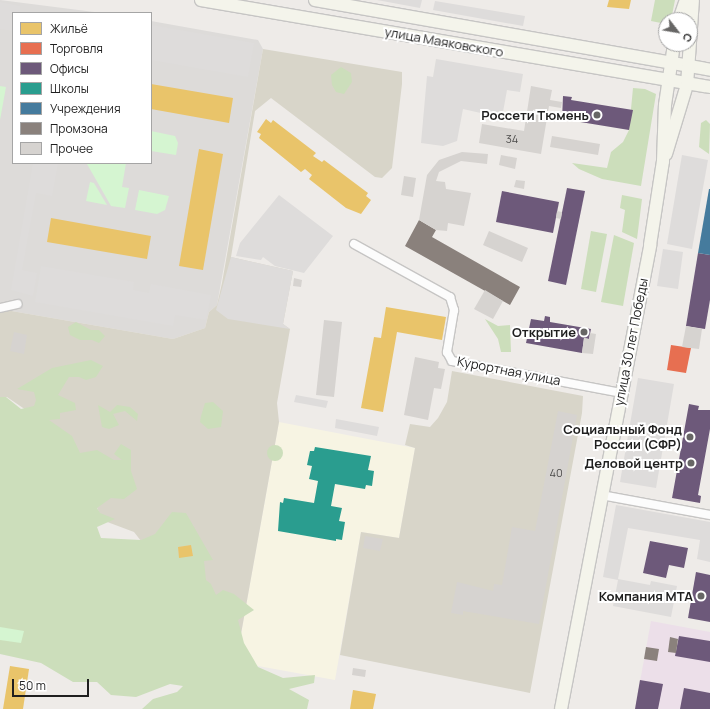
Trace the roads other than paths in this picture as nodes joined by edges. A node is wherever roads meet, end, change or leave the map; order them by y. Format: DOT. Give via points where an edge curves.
graph roads {
  1 [pos="201,0"];
  2 [pos="315,0"];
  3 [pos="686,0"];
  4 [pos="693,0"];
  5 [pos="682,12"];
  6 [pos="673,52"];
  7 [pos="671,62"];
  8 [pos="690,66"];
  9 [pos="710,70"];
  10 [pos="668,81"];
  11 [pos="687,85"];
  12 [pos="710,87"];
  13 [pos="663,160"];
  14 [pos="354,244"];
  15 [pos="18,304"];
  16 [pos="0,308"];
  17 [pos="621,393"];
  18 [pos="601,495"];
  19 [pos="710,515"];
  20 [pos="561,709"];
  1 -- 10 [label="main road, улица Маяковского"];
  2 -- 7 [label="main road, улица Маяковского"];
  3 -- 5 [label="main road"];
  4 -- 8 [label="main road"];
  6 -- 7 [label="main road, улица 30 лет Победы"];
  7 -- 8 [label="main road, улица Маяковского"];
  7 -- 10 [label="main road, улица 30 лет Победы"];
  8 -- 9 [label="main road, улица Маяковского"];
  8 -- 11 [label="main road"];
  10 -- 11 [label="main road, улица Маяковского"];
  10 -- 13 [label="main road, улица 30 лет Победы"];
  11 -- 12 [label="main road, улица Маяковского"];
  11 -- 13 [label="main road" via="682,108"];
  13 -- 17 [label="main road, улица 30 лет Победы"];
  14 -- 17 [label="street, Курортная улица" via="450,297 454,310 447,352 452,361"];
  15 -- 16 [label="street"];
  17 -- 18 [label="main road, улица 30 лет Победы"];
  18 -- 19 [label="street"];
  18 -- 20 [label="main road, улица 30 лет Победы"];
}
